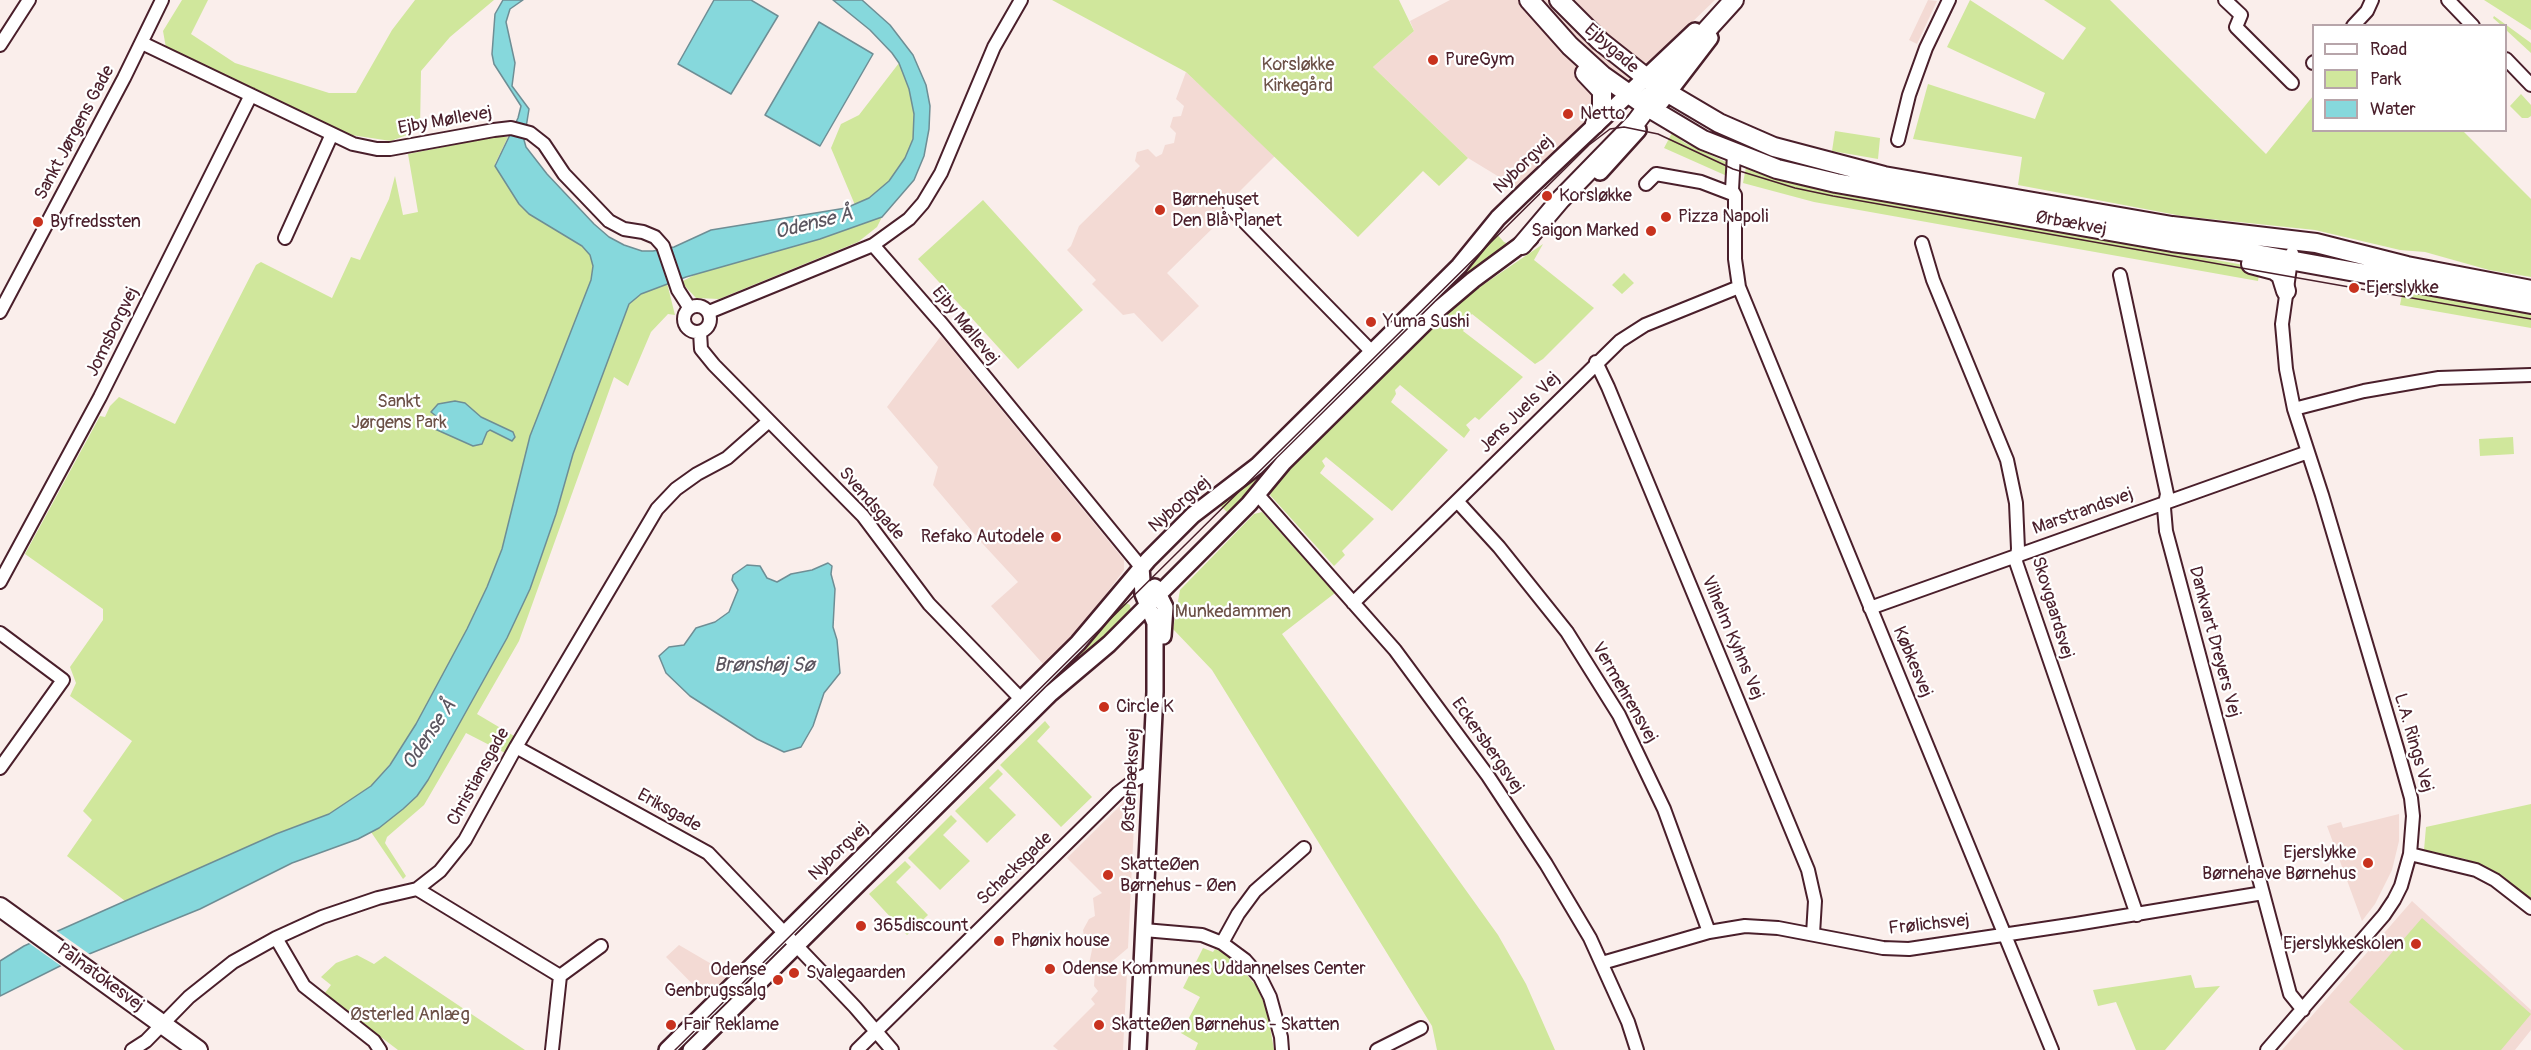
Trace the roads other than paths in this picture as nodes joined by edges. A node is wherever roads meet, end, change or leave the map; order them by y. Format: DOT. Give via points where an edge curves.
graph roads {
  1 [pos="29,0"];
  2 [pos="162,0"];
  3 [pos="1021,0"];
  4 [pos="1529,0"];
  5 [pos="1559,0"];
  6 [pos="1728,0"];
  7 [pos="1734,0"];
  8 [pos="1745,0"];
  9 [pos="1949,0"];
  10 [pos="2226,0"];
  11 [pos="2372,0"];
  12 [pos="2448,0"];
  13 [pos="1544,17"];
  14 [pos="2355,24"];
  15 [pos="2471,24"];
  16 [pos="142,43"];
  17 [pos="0,45"];
  18 [pos="2507,61"];
  19 [pos="2292,83"];
  20 [pos="2531,84"];
  21 [pos="251,95"];
  22 [pos="1650,95"];
  23 [pos="1595,124"];
  24 [pos="332,134"];
  25 [pos="1898,140"];
  26 [pos="1734,154"];
  27 [pos="1646,184"];
  28 [pos="1735,195"];
  29 [pos="1230,207"];
  30 [pos="285,238"];
  31 [pos="2294,240"];
  32 [pos="2172,242"];
  33 [pos="1922,243"];
  34 [pos="873,244"];
  35 [pos="1522,245"];
  36 [pos="2291,261"];
  37 [pos="2407,266"];
  38 [pos="2120,275"];
  39 [pos="1739,287"];
  40 [pos="2531,290"];
  41 [pos="2286,291"];
  42 [pos="2531,304"];
  43 [pos="689,307"];
  44 [pos="0,312"];
  45 [pos="709,312"];
  46 [pos="700,332"];
  47 [pos="1372,352"];
  48 [pos="1596,362"];
  49 [pos="2531,375"];
  50 [pos="2294,409"];
  51 [pos="769,421"];
  52 [pos="2308,452"];
  53 [pos="1258,495"];
  54 [pos="1457,501"];
  55 [pos="2166,501"];
  56 [pos="2017,555"];
  57 [pos="1141,567"];
  58 [pos="0,582"];
  59 [pos="1159,594"];
  60 [pos="1353,603"];
  61 [pos="1148,605"];
  62 [pos="1870,608"];
  63 [pos="0,633"];
  64 [pos="1155,692"];
  65 [pos="1021,699"];
  66 [pos="516,747"];
  67 [pos="0,768"];
  68 [pos="1152,772"];
  69 [pos="1304,848"];
  70 [pos="2410,854"];
  71 [pos="417,889"];
  72 [pos="2263,893"];
  73 [pos="0,907"];
  74 [pos="2531,908"];
  75 [pos="2137,915"];
  76 [pos="1144,930"];
  77 [pos="785,932"];
  78 [pos="1709,932"];
  79 [pos="1813,934"];
  80 [pos="2005,934"];
  81 [pos="276,938"];
  82 [pos="1222,944"];
  83 [pos="601,945"];
  84 [pos="797,946"];
  85 [pos="1602,963"];
  86 [pos="560,976"];
  87 [pos="2303,1010"];
  88 [pos="163,1023"];
  89 [pos="1421,1028"];
  90 [pos="877,1031"];
  91 [pos="132,1050"];
  92 [pos="198,1050"];
  93 [pos="380,1050"];
  94 [pos="552,1050"];
  95 [pos="667,1050"];
  96 [pos="691,1050"];
  97 [pos="857,1050"];
  98 [pos="892,1050"];
  99 [pos="1138,1050"];
  100 [pos="1282,1050"];
  101 [pos="1377,1050"];
  102 [pos="1637,1050"];
  103 [pos="2052,1050"];
  104 [pos="2267,1050"];
  1 -- 17 [label="street"];
  2 -- 16 [label="street, Sankt Jørgens Gade"];
  3 -- 34 [label="street" via="994,47 941,172 923,202 896,230"];
  4 -- 13 [label="main road, Ejbygade"];
  5 -- 22 [label="main road, Ejbygade"];
  6 -- 22 [label="street, Nyborgvej"];
  7 -- 22 [label="main road"];
  8 -- 22 [label="street, Nyborgvej"];
  9 -- 25 [label="street" via="1915,76"];
  10 -- 19 [label="street" via="2241,15 2236,27"];
  11 -- 14 [label="street"];
  12 -- 15 [label="street"];
  13 -- 22 [label="main road, Ejbygade" via="1570,46"];
  13 -- 23 [label="main road" via="1555,44 1602,91 1602,110"];
  16 -- 21 [label="street, Ejby Møllevej"];
  16 -- 44 [label="street, Sankt Jørgens Gade"];
  18 -- 20 [label="street"];
  21 -- 24 [label="street, Ejby Møllevej"];
  21 -- 58 [label="street, Jomsborgvej" via="100,398"];
  22 -- 23 [label="street, Nyborgvej"];
  22 -- 26 [label="main road, Ørbækvej" via="1686,131"];
  22 -- 31 [label="main road, Ørbækvej" via="1774,147 1884,176 2172,226"];
  22 -- 35 [label="main road" via="1636,122"];
  23 -- 47 [label="street, Nyborgvej" via="1498,218 1459,266"];
  24 -- 30 [label="street"];
  24 -- 43 [label="street, Ejby Møllevej" via="353,144 390,149 511,128 530,133 544,144 564,174 609,221 655,237 663,246"];
  26 -- 28 [label="street, Købkesvej"];
  26 -- 32 [label="main road, Ørbækvej" via="1826,181"];
  27 -- 28 [label="street" via="1656,174 1701,182"];
  28 -- 39 [label="street, Købkesvej"];
  29 -- 47 [label="street"];
  31 -- 36 [label="street, L.A. Rings Vej"];
  31 -- 37 [label="main road, Ørbækvej"];
  32 -- 36 [label="main road, Ørbækvej"];
  32 -- 41 [label="main road" via="2210,256 2274,270 2281,275"];
  33 -- 56 [label="street, Skovgaardsvej" via="2007,460 2016,503"];
  34 -- 45 [label="street"];
  34 -- 57 [label="street, Ejby Møllevej"];
  35 -- 53 [label="street, Nyborgvej" via="1450,299 1283,463"];
  36 -- 37 [label="main road" via="2301,253 2382,267"];
  36 -- 41 [label="street, L.A. Rings Vej"];
  36 -- 42 [label="main road, Ørbækvej"];
  37 -- 40 [label="main road, Ørbækvej"];
  38 -- 55 [label="street, Dankvart Dreyers Vej"];
  39 -- 48 [label="street, Jens Juels Vej" via="1645,325"];
  39 -- 62 [label="street, Købkesvej"];
  41 -- 50 [label="street, L.A. Rings Vej" via="2283,346"];
  43 -- 45 [label="street" via="701,306"];
  43 -- 46 [label="street" via="684,322 690,330"];
  45 -- 46 [label="street" via="710,322"];
  46 -- 51 [label="street, Svendsgade" via="699,341 706,356"];
  47 -- 57 [label="street, Nyborgvej" via="1257,466 1193,515"];
  48 -- 54 [label="street, Jens Juels Vej"];
  48 -- 79 [label="street, Vilhelm Kyhns Vej" via="1808,870 1815,901"];
  49 -- 50 [label="street" via="2473,375 2397,385"];
  50 -- 52 [label="street, L.A. Rings Vej"];
  51 -- 65 [label="street, Svendsgade" via="863,516 929,604"];
  51 -- 66 [label="street, Christiansgade" via="727,458 676,489 657,509"];
  52 -- 55 [label="street, Marstrandsvej"];
  52 -- 70 [label="street, L.A. Rings Vej" via="2411,798"];
  53 -- 59 [label="street, Nyborgvej"];
  53 -- 60 [label="street, Eckersbergsvej"];
  54 -- 60 [label="street, Jens Juels Vej"];
  54 -- 78 [label="street, Vermehrensvej" via="1567,632 1618,715 1664,808"];
  55 -- 56 [label="street, Marstrandsvej"];
  55 -- 72 [label="street, Dankvart Dreyers Vej" via="2166,531"];
  56 -- 62 [label="street, Marstrandsvej"];
  56 -- 75 [label="street, Skovgaardsvej" via="2016,562"];
  57 -- 59 [label="street, Østerbæksvej"];
  57 -- 61 [label="street, Østerbæksvej"];
  57 -- 65 [label="street, Nyborgvej" via="1094,627"];
  59 -- 61 [label="street, Nyborgvej"];
  59 -- 64 [label="street, Østerbæksvej" via="1165,607 1165,622"];
  60 -- 85 [label="street, Eckersbergsvej" via="1395,650 1488,776 1546,864"];
  61 -- 64 [label="street, Østerbæksvej" via="1155,623"];
  61 -- 84 [label="street, Nyborgvej" via="1052,693"];
  62 -- 80 [label="street, Købkesvej"];
  63 -- 67 [label="street" via="63,680"];
  64 -- 68 [label="street, Østerbæksvej"];
  65 -- 77 [label="street, Nyborgvej"];
  66 -- 71 [label="street, Christiansgade" via="465,840 440,871"];
  66 -- 77 [label="street, Eriksgade" via="708,853"];
  68 -- 76 [label="street, Østerbæksvej"];
  68 -- 90 [label="street, Schacksgade" via="1119,793"];
  69 -- 82 [label="street" via="1255,891"];
  70 -- 74 [label="street" via="2476,870"];
  70 -- 87 [label="street, L.A. Rings Vej" via="2401,886 2384,915"];
  71 -- 81 [label="street, Christiansgade" via="322,917"];
  71 -- 86 [label="street"];
  72 -- 75 [label="street, Frølichsvej"];
  72 -- 87 [label="street, Dankvart Dreyers Vej" via="2290,994"];
  73 -- 88 [label="main road, Palnatokesvej"];
  75 -- 80 [label="street, Frølichsvej"];
  76 -- 82 [label="street" via="1202,935"];
  76 -- 99 [label="street, Østerbæksvej"];
  77 -- 84 [label="street, Eriksgade"];
  77 -- 95 [label="street, Nyborgvej"];
  78 -- 79 [label="street, Frølichsvej" via="1745,926"];
  78 -- 85 [label="street, Frølichsvej"];
  79 -- 80 [label="street, Frølichsvej" via="1900,949"];
  80 -- 103 [label="street, Købkesvej"];
  81 -- 88 [label="street, Christiansgade" via="233,962"];
  81 -- 93 [label="street" via="304,986 374,1041"];
  82 -- 100 [label="street" via="1245,960 1260,977 1270,997"];
  83 -- 86 [label="street"];
  84 -- 90 [label="street, Eriksgade"];
  84 -- 96 [label="street, Nyborgvej"];
  85 -- 102 [label="street, Eckersbergsvej"];
  86 -- 94 [label="street"];
  87 -- 104 [label="street, L.A. Rings Vej"];
  88 -- 91 [label="street, Christiansgade"];
  88 -- 92 [label="main road, Palnatokesvej"];
  89 -- 101 [label="street"];
  90 -- 97 [label="street, Schacksgade"];
  90 -- 98 [label="street, Eriksgade"];
}
